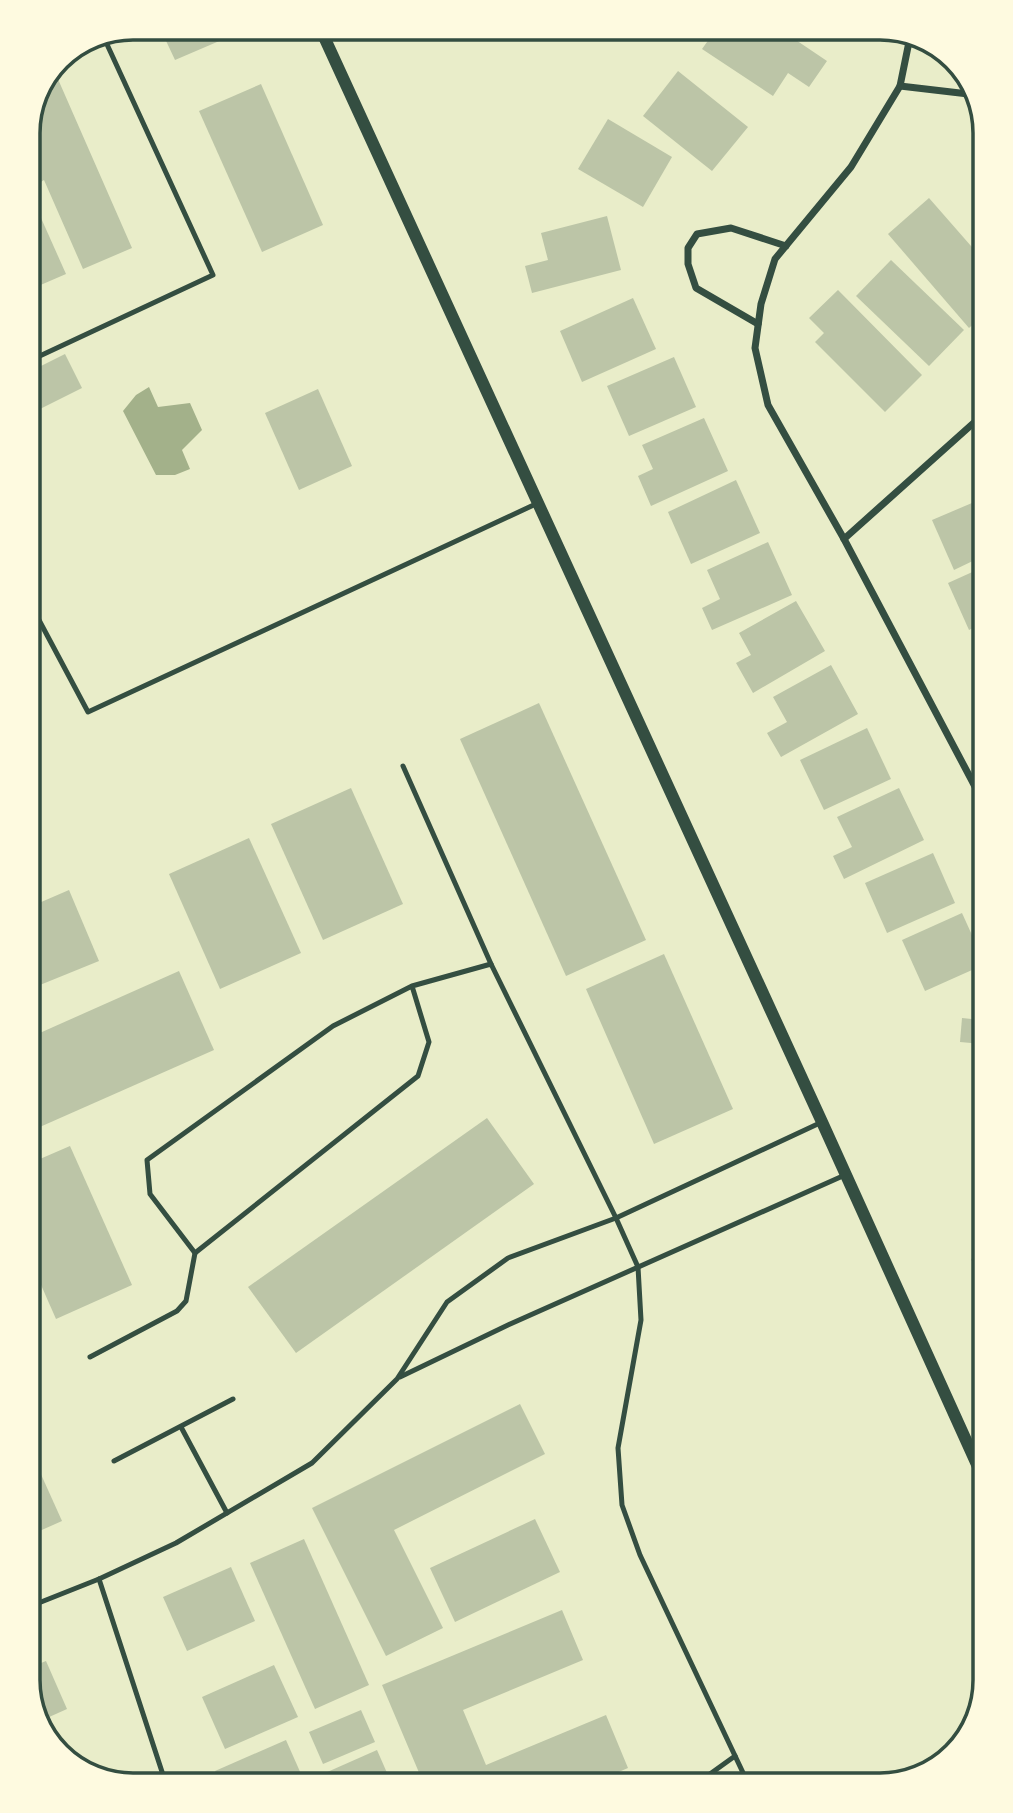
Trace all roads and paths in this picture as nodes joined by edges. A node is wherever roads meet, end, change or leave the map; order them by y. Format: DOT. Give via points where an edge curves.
graph roads {
  1 [pos="326,40"];
  2 [pos="107,44"];
  3 [pos="908,45"];
  4 [pos="900,86"];
  5 [pos="964,93"];
  6 [pos="786,246"];
  7 [pos="758,324"];
  8 [pos="40,356"];
  9 [pos="973,423"];
  10 [pos="538,503"];
  11 [pos="844,539"];
  12 [pos="40,622"];
  13 [pos="403,766"];
  14 [pos="973,783"];
  15 [pos="491,964"];
  16 [pos="412,986"];
  17 [pos="822,1122"];
  18 [pos="845,1175"];
  19 [pos="616,1218"];
  20 [pos="195,1253"];
  21 [pos="638,1267"];
  22 [pos="90,1357"];
  23 [pos="397,1379"];
  24 [pos="233,1399"];
  25 [pos="181,1427"];
  26 [pos="973,1456"];
  27 [pos="114,1461"];
  28 [pos="228,1513"];
  29 [pos="99,1579"];
  30 [pos="40,1602"];
  31 [pos="735,1756"];
  32 [pos="162,1773"];
  33 [pos="711,1773"];
  34 [pos="743,1773"];
  1 -- 10 [label="street"];
  2 -- 8 [label="lane" via="213,275"];
  3 -- 4 [label="street"];
  4 -- 5 [label="street"];
  4 -- 6 [label="street" via="851,167"];
  6 -- 7 [label="street" via="775,260"];
  6 -- 7 [label="street" via="731,228 697,233 688,248 696,288"];
  7 -- 11 [label="street" via="755,348 768,405"];
  9 -- 11 [label="street"];
  10 -- 12 [label="lane" via="88,712"];
  10 -- 17 [label="street"];
  11 -- 14 [label="street"];
  13 -- 15 [label="lane"];
  15 -- 16 [label="lane"];
  15 -- 19 [label="lane"];
  16 -- 20 [label="lane" via="429,1042 418,1076"];
  16 -- 20 [label="lane" via="333,1026 147,1160 150,1194"];
  17 -- 18 [label="street"];
  17 -- 19 [label="lane"];
  18 -- 21 [label="lane"];
  18 -- 26 [label="street"];
  19 -- 21 [label="lane"];
  19 -- 23 [label="lane" via="508,1258 447,1302"];
  20 -- 22 [label="lane" via="186,1301 177,1311"];
  21 -- 23 [label="lane"];
  21 -- 31 [label="lane" via="641,1320 618,1448 622,1505 640,1555"];
  23 -- 28 [label="lane" via="312,1463"];
  24 -- 25 [label="lane"];
  25 -- 27 [label="lane"];
  25 -- 28 [label="lane"];
  28 -- 29 [label="lane"];
  29 -- 30 [label="lane"];
  29 -- 32 [label="lane"];
  31 -- 33 [label="lane"];
  31 -- 34 [label="lane"];
}
